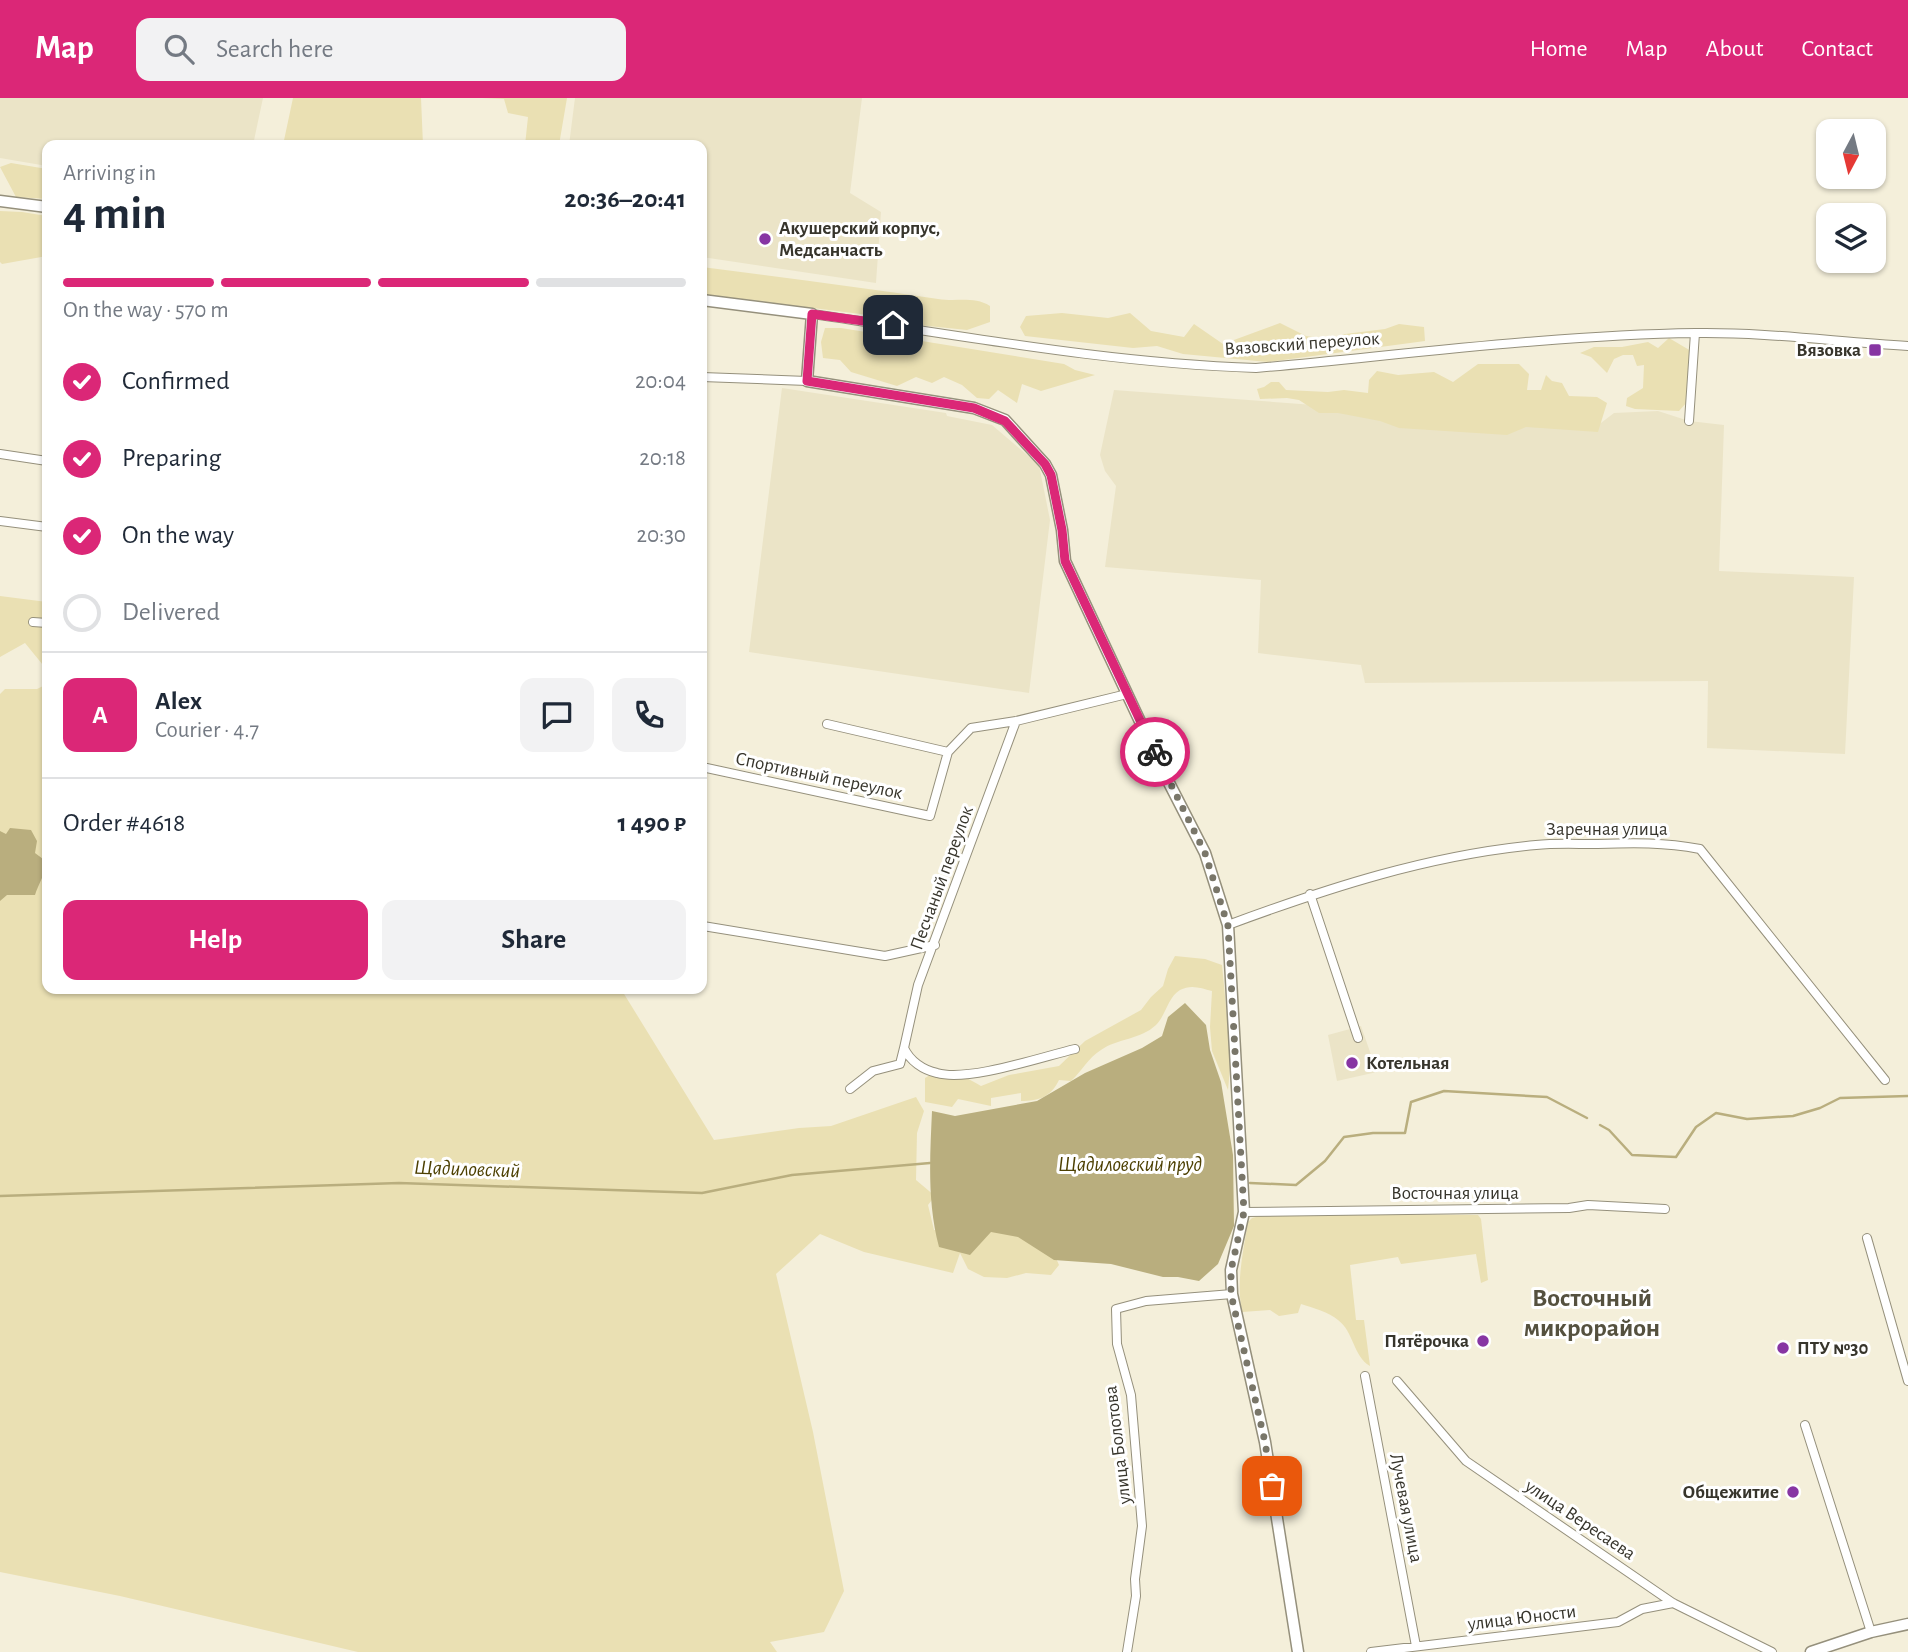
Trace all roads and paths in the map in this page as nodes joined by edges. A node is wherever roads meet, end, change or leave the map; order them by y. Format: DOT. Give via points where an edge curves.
graph roads {
  1 [pos="0,201"];
  2 [pos="42,206"];
  3 [pos="707,301"];
  4 [pos="812,314"];
  5 [pos="1695,333"];
  6 [pos="1908,346"];
  7 [pos="707,377"];
  8 [pos="807,381"];
  9 [pos="1689,421"];
  10 [pos="0,454"];
  11 [pos="42,460"];
  12 [pos="0,522"];
  13 [pos="42,526"];
  14 [pos="33,622"];
  15 [pos="42,622"];
  16 [pos="1127,694"];
  17 [pos="1016,720"];
  18 [pos="827,724"];
  19 [pos="948,752"];
  20 [pos="707,768"];
  21 [pos="1310,894"];
  22 [pos="1228,926"];
  23 [pos="707,927"];
  24 [pos="935,945"];
  25 [pos="1358,1038"];
  26 [pos="904,1048"];
  27 [pos="1075,1049"];
  28 [pos="1885,1080"];
  29 [pos="850,1088"];
  30 [pos="1665,1209"];
  31 [pos="1244,1212"];
  32 [pos="1867,1238"];
  33 [pos="1231,1294"];
  34 [pos="1365,1376"];
  35 [pos="1396,1381"];
  36 [pos="1908,1381"];
  37 [pos="1805,1425"];
  38 [pos="1674,1603"];
  39 [pos="1908,1624"];
  40 [pos="1871,1632"];
  41 [pos="1416,1646"];
  42 [pos="1127,1652"];
  43 [pos="1298,1652"];
  44 [pos="1371,1652"];
  45 [pos="1772,1652"];
  46 [pos="1811,1652"];
  1 -- 2 [label="street"];
  3 -- 4 [label="street, Вязовский переулок"];
  4 -- 5 [label="street, Вязовский переулок" via="1112,357 1256,368 1587,338"];
  4 -- 8 [label="street"];
  5 -- 6 [label="street, Вязовский переулок"];
  5 -- 9 [label="street"];
  7 -- 8 [label="street"];
  8 -- 16 [label="street" via="974,408 1005,421 1051,475 1065,561"];
  10 -- 11 [label="street"];
  12 -- 13 [label="street"];
  14 -- 15 [label="street"];
  16 -- 17 [label="street"];
  16 -- 22 [label="street" via="1205,853"];
  17 -- 19 [label="street" via="971,728"];
  17 -- 24 [label="street, Песчаный переулок"];
  18 -- 19 [label="street"];
  19 -- 20 [label="street, Спортивный переулок" via="930,816"];
  21 -- 22 [label="street, Заречная улица"];
  21 -- 25 [label="street"];
  21 -- 28 [label="street, Заречная улица" via="1413,865 1537,845 1665,842 1700,849"];
  22 -- 31 [label="street"];
  23 -- 24 [label="street" via="885,956"];
  24 -- 26 [label="street, Песчаный переулок" via="918,985"];
  26 -- 27 [label="street" via="914,1062 937,1073 961,1075"];
  26 -- 29 [label="street" via="900,1064 873,1071"];
  30 -- 31 [label="street, Восточная улица" via="1588,1205"];
  31 -- 33 [label="street" via="1231,1270"];
  32 -- 36 [label="street"];
  33 -- 42 [label="street, улица Болотова" via="1146,1301 1116,1309 1117,1344 1131,1395 1142,1527"];
  33 -- 43 [label="street" via="1265,1442"];
  34 -- 41 [label="street, Лучевая улица"];
  35 -- 38 [label="street, улица Вересаева" via="1466,1461"];
  37 -- 40 [label="street"];
  38 -- 41 [label="street, улица Юности" via="1642,1609 1618,1622"];
  38 -- 45 [label="street, улица Вересаева"];
  39 -- 40 [label="street"];
  40 -- 46 [label="street"];
  41 -- 44 [label="street, улица Юности"];
}
